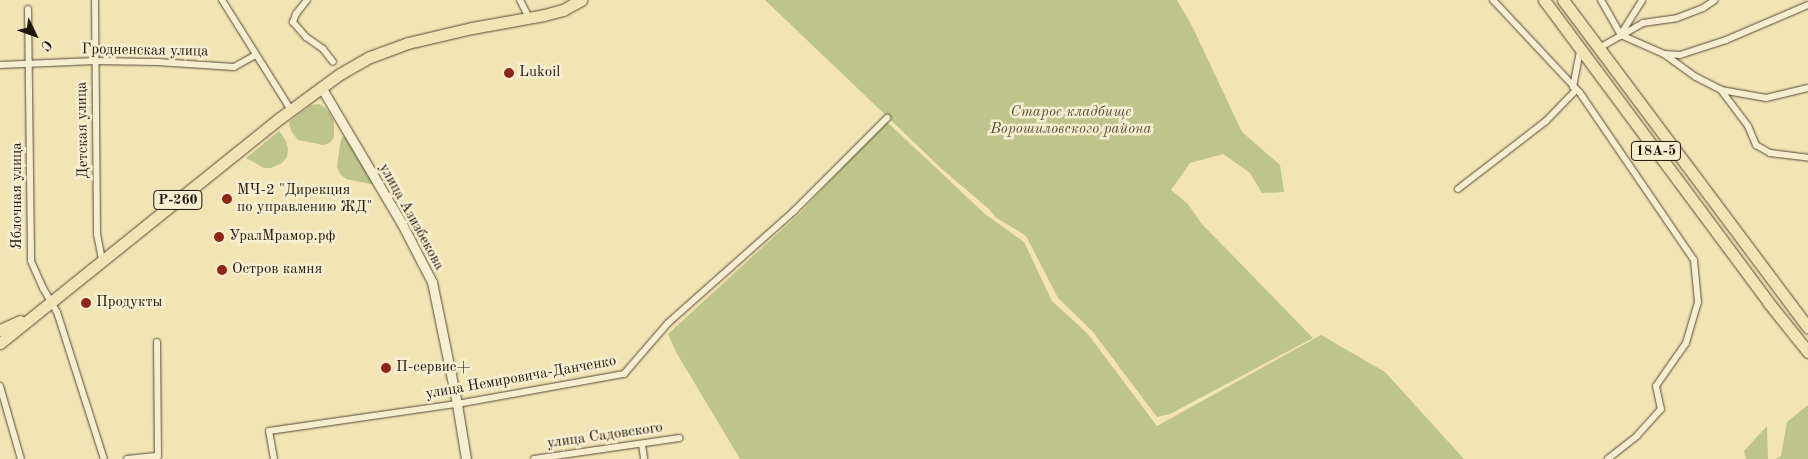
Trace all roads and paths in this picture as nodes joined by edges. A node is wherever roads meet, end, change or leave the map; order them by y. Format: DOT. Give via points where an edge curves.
graph roads {
  1 [pos="94,0"];
  2 [pos="222,0"];
  3 [pos="307,0"];
  4 [pos="520,0"];
  5 [pos="581,0"];
  6 [pos="1493,0"];
  7 [pos="1544,0"];
  8 [pos="1563,0"];
  9 [pos="1601,0"];
  10 [pos="1642,0"];
  11 [pos="1715,0"];
  12 [pos="1808,5"];
  13 [pos="28,9"];
  14 [pos="529,18"];
  15 [pos="1620,35"];
  16 [pos="1580,48"];
  17 [pos="1599,48"];
  18 [pos="1664,54"];
  19 [pos="256,55"];
  20 [pos="95,61"];
  21 [pos="333,62"];
  22 [pos="29,63"];
  23 [pos="0,65"];
  24 [pos="321,87"];
  25 [pos="1575,88"];
  26 [pos="1808,88"];
  27 [pos="1721,90"];
  28 [pos="291,110"];
  29 [pos="886,118"];
  30 [pos="1808,158"];
  31 [pos="1458,189"];
  32 [pos="102,260"];
  33 [pos="50,301"];
  34 [pos="34,313"];
  35 [pos="1808,328"];
  36 [pos="0,330"];
  37 [pos="157,342"];
  38 [pos="0,343"];
  39 [pos="1808,352"];
  40 [pos="0,386"];
  41 [pos="457,404"];
  42 [pos="679,438"];
  43 [pos="642,444"];
  44 [pos="21,459"];
  45 [pos="104,459"];
  46 [pos="127,459"];
  47 [pos="274,459"];
  48 [pos="466,459"];
  49 [pos="534,459"];
  50 [pos="644,459"];
  51 [pos="1608,459"];
  1 -- 20 [label="street, Детская улица"];
  2 -- 19 [label="street"];
  3 -- 21 [label="street" via="293,22"];
  4 -- 14 [label="street"];
  5 -- 14 [label="highway, Р-260" via="563,10"];
  6 -- 25 [label="street"];
  7 -- 16 [label="highway, 18А-5"];
  8 -- 17 [label="highway, 18А-5"];
  9 -- 15 [label="street"];
  10 -- 15 [label="street"];
  11 -- 15 [label="street" via="1677,18 1644,23"];
  12 -- 18 [label="street" via="1726,40 1680,55"];
  13 -- 22 [label="street, Яблочная улица"];
  14 -- 24 [label="highway, Р-260" via="408,43 370,57"];
  15 -- 17 [label="street"];
  15 -- 18 [label="street"];
  16 -- 25 [label="street"];
  16 -- 39 [label="highway, 18А-5"];
  17 -- 35 [label="highway, 18А-5"];
  18 -- 27 [label="street"];
  19 -- 20 [label="street, Гродненская улица" via="234,67"];
  19 -- 28 [label="street"];
  20 -- 22 [label="street, Гродненская улица"];
  20 -- 32 [label="street, Детская улица" via="97,234"];
  22 -- 23 [label="street, Гродненская улица"];
  22 -- 33 [label="street, Яблочная улица" via="31,261"];
  24 -- 28 [label="highway, Р-260"];
  24 -- 41 [label="main road, улица Азизбекова" via="402,224 432,282"];
  25 -- 31 [label="street" via="1546,121"];
  25 -- 51 [label="street" via="1694,260 1698,302 1686,343 1656,386 1661,409 1637,436"];
  26 -- 27 [label="street" via="1766,98"];
  27 -- 30 [label="street" via="1748,126 1756,145 1770,152"];
  28 -- 32 [label="highway, Р-260"];
  29 -- 41 [label="street, улица Немировича-Данченко" via="794,211 668,323 624,374"];
  32 -- 33 [label="highway, Р-260"];
  33 -- 34 [label="highway, Р-260"];
  33 -- 45 [label="street, Яблочная улица" via="57,312"];
  34 -- 36 [label="highway, Р-260"];
  34 -- 38 [label="highway, Р-260"];
  37 -- 46 [label="street" via="158,456"];
  40 -- 44 [label="street"];
  41 -- 47 [label="street, улица Немировича-Данченко" via="269,431"];
  41 -- 48 [label="main road, улица Азизбекова"];
  42 -- 43 [label="street, улица Садовского"];
  43 -- 49 [label="street, улица Садовского"];
  43 -- 50 [label="street"];
}
